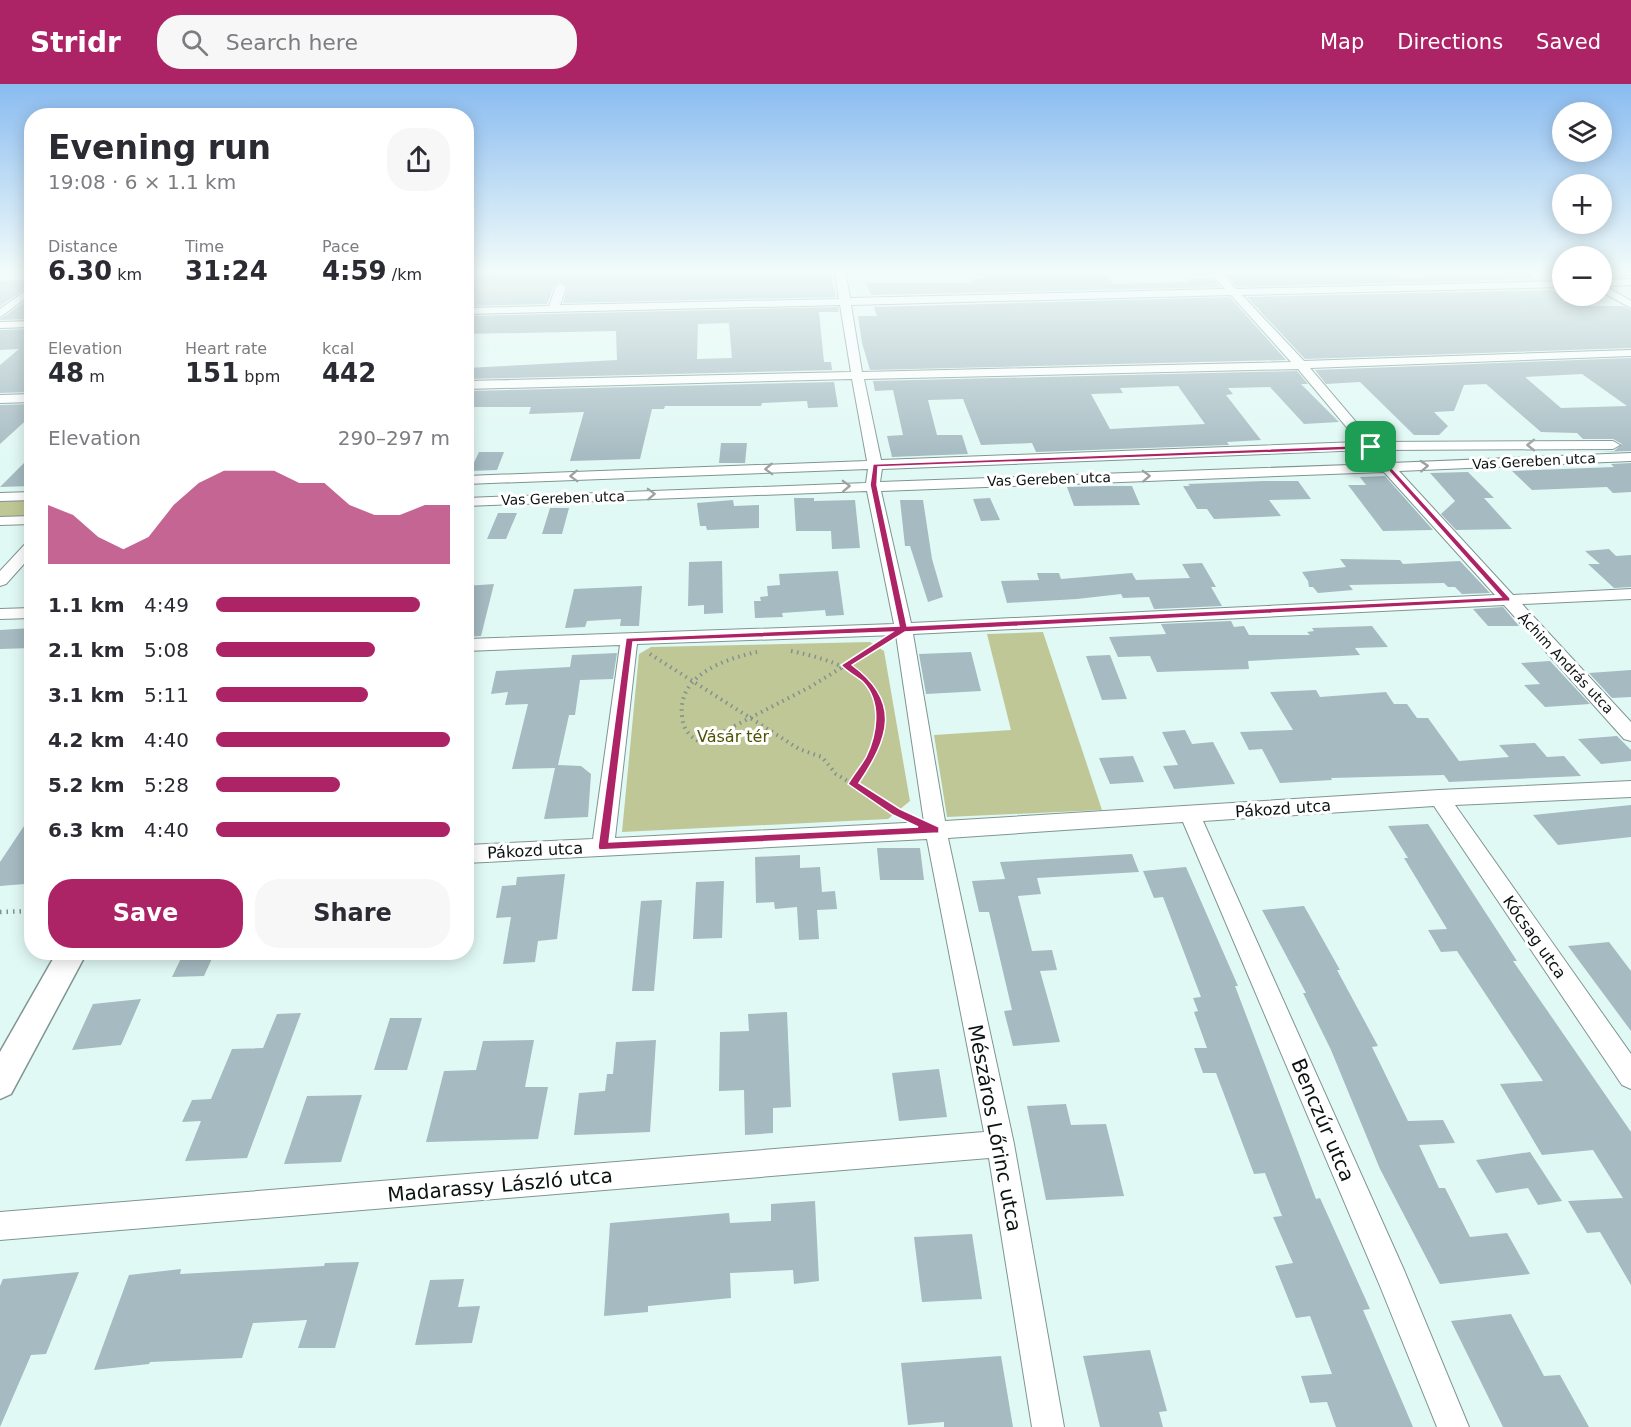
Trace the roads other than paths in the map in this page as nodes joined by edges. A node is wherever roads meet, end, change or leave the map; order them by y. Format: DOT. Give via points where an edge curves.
graph roads {
  1 [pos="851,334"];
  2 [pos="1272,334"];
  3 [pos="1631,353"];
  4 [pos="1301,365"];
  5 [pos="857,375"];
  6 [pos="474,385"];
  7 [pos="24,398"];
  8 [pos="0,399"];
  9 [pos="1631,445"];
  10 [pos="1371,447"];
  11 [pos="1631,457"];
  12 [pos="875,465"];
  13 [pos="1388,468"];
  14 [pos="474,480"];
  15 [pos="873,485"];
  16 [pos="24,496"];
  17 [pos="0,497"];
  18 [pos="474,502"];
  19 [pos="24,520"];
  20 [pos="0,521"];
  21 [pos="24,554"];
  22 [pos="0,581"];
  23 [pos="1631,594"];
  24 [pos="1508,599"];
  25 [pos="24,613"];
  26 [pos="0,614"];
  27 [pos="904,629"];
  28 [pos="629,640"];
  29 [pos="474,645"];
  30 [pos="1631,734"];
  31 [pos="1631,789"];
  32 [pos="1439,798"];
  33 [pos="1190,814"];
  34 [pos="936,830"];
  35 [pos="603,847"];
  36 [pos="474,854"];
  37 [pos="68,960"];
  38 [pos="7,1058"];
  39 [pos="1631,1076"];
  40 [pos="0,1083"];
  41 [pos="1000,1144"];
  42 [pos="0,1226"];
  43 [pos="1048,1427"];
  44 [pos="1453,1427"];
  1 -- 5 [label="street"];
  2 -- 4 [label="street, Áchim András utca"];
  3 -- 4 [label="street"];
  4 -- 5 [label="street"];
  4 -- 10 [label="street, Áchim András utca"];
  5 -- 6 [label="street"];
  5 -- 12 [label="street"];
  7 -- 8 [label="street"];
  9 -- 10 [label="street, Vas Gereben utca, one-way"];
  10 -- 12 [label="street, Vas Gereben utca"];
  10 -- 13 [label="street, Áchim András utca"];
  13 -- 11 [label="street, Vas Gereben utca, one-way"];
  12 -- 14 [label="street, Vas Gereben utca, one-way"];
  12 -- 15 [label="street"];
  15 -- 13 [label="street, Vas Gereben utca, one-way"];
  13 -- 24 [label="street, Áchim András utca"];
  18 -- 15 [label="street, Vas Gereben utca, one-way"];
  15 -- 27 [label="street"];
  16 -- 17 [label="street"];
  19 -- 20 [label="street"];
  21 -- 22 [label="street"];
  23 -- 24 [label="street"];
  24 -- 27 [label="street"];
  24 -- 30 [label="street, Áchim András utca"];
  25 -- 26 [label="street"];
  27 -- 28 [label="street"];
  27 -- 34 [label="street"];
  28 -- 29 [label="street"];
  28 -- 35 [label="street"];
  31 -- 32 [label="street, Pákozd utca"];
  32 -- 33 [label="street, Pákozd utca"];
  32 -- 39 [label="street, Kócsag utca"];
  33 -- 34 [label="street, Pákozd utca"];
  33 -- 44 [label="street, Benczúr utca"];
  34 -- 35 [label="street"];
  34 -- 41 [label="street, Mészáros Lőrinc utca"];
  35 -- 36 [label="street, Pákozd utca"];
  37 -- 38 [label="street"];
  38 -- 40 [label="street"];
  41 -- 42 [label="street, Madarassy László utca"];
  41 -- 43 [label="street, Mészáros Lőrinc utca"];
}
